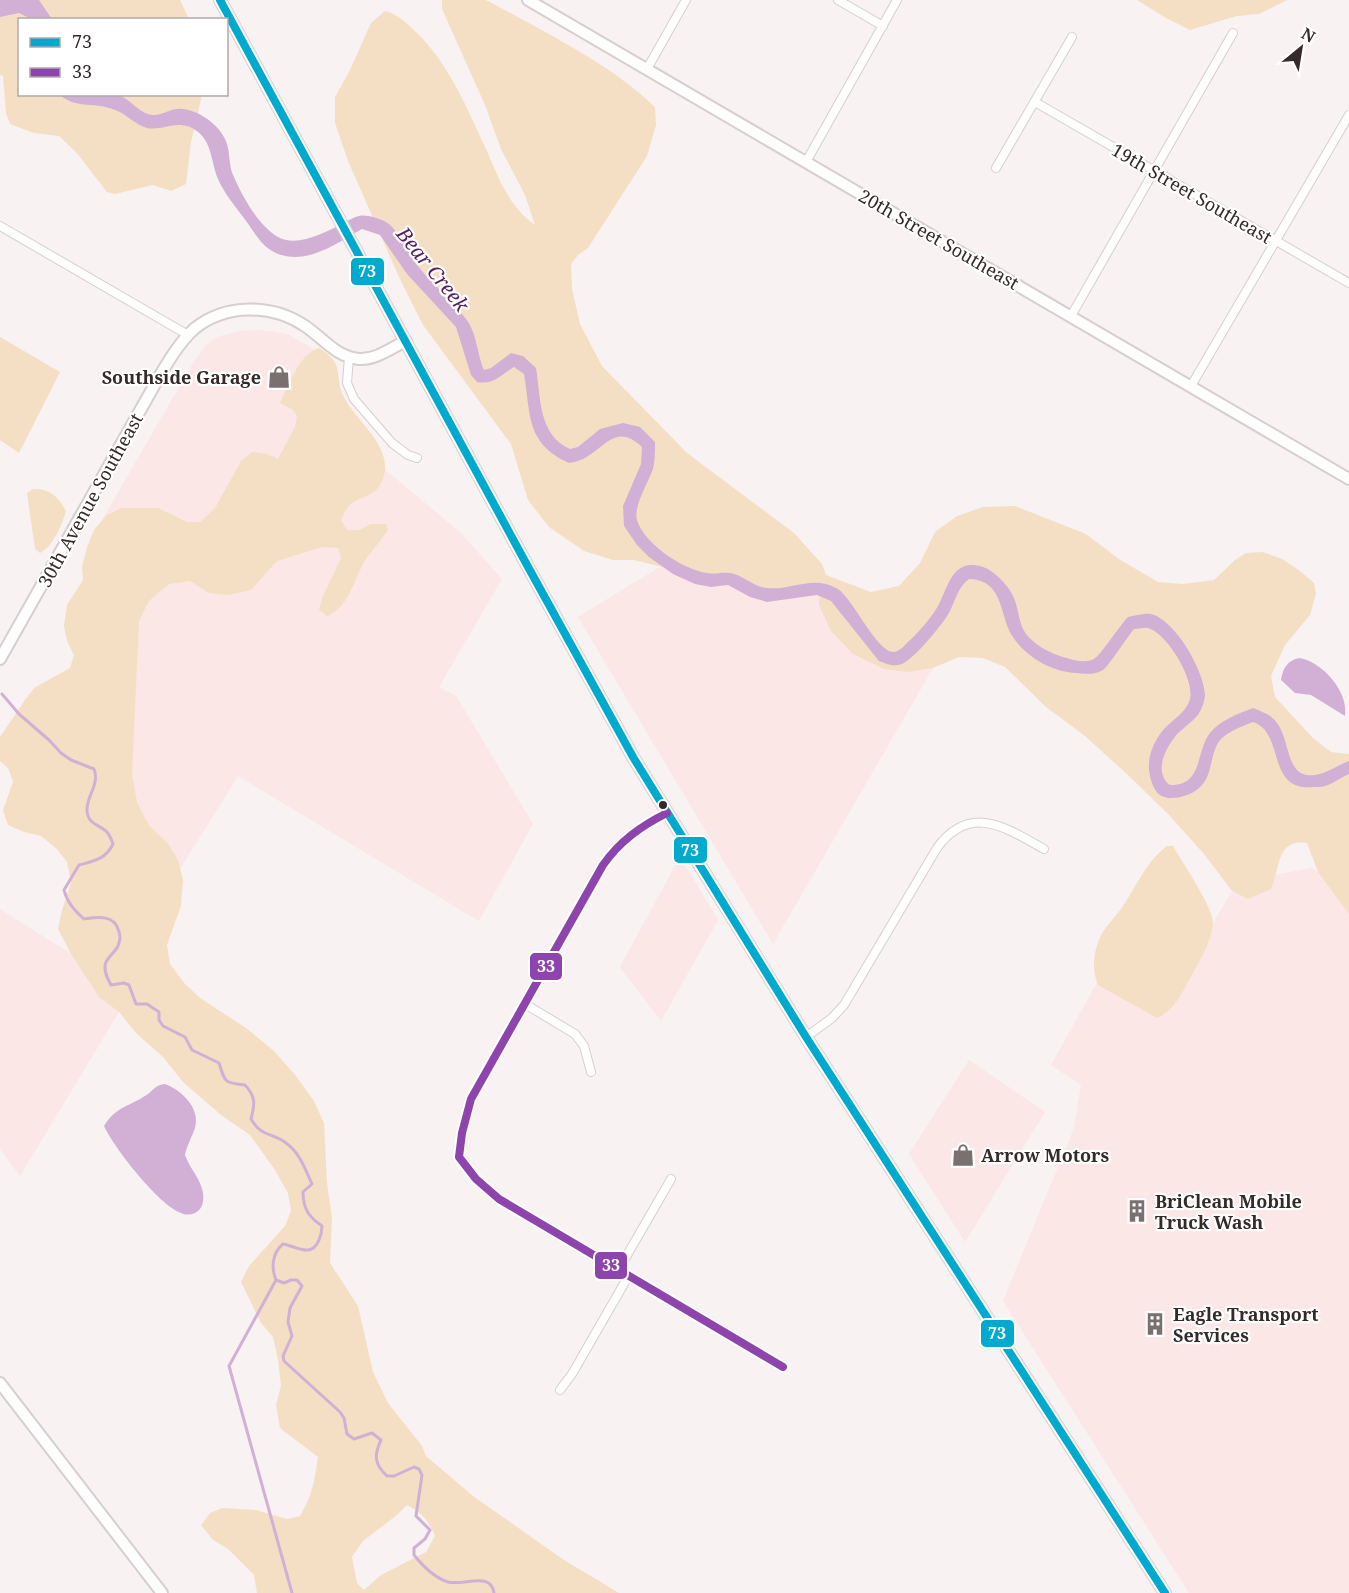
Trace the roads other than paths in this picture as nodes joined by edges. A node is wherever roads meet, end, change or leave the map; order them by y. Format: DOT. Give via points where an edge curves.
graph roads {
  1 [pos="220,0"];
  2 [pos="528,0"];
  3 [pos="686,0"];
  4 [pos="838,0"];
  5 [pos="897,0"];
  6 [pos="883,26"];
  7 [pos="1233,33"];
  8 [pos="1072,37"];
  9 [pos="647,69"];
  10 [pos="1035,102"];
  11 [pos="1349,115"];
  12 [pos="806,162"];
  13 [pos="996,168"];
  14 [pos="1154,171"];
  15 [pos="0,226"];
  16 [pos="1276,241"];
  17 [pos="1349,283"];
  18 [pos="1071,316"];
  19 [pos="188,335"];
  20 [pos="406,341"];
  21 [pos="349,357"];
  22 [pos="1191,386"];
  23 [pos="417,458"];
  24 [pos="1349,479"];
  25 [pos="0,659"];
  26 [pos="667,813"];
  27 [pos="1044,849"];
  28 [pos="525,1004"];
  29 [pos="806,1037"];
  30 [pos="591,1072"];
  31 [pos="671,1179"];
  32 [pos="619,1269"];
  33 [pos="629,1275"];
  34 [pos="783,1367"];
  35 [pos="0,1383"];
  36 [pos="560,1390"];
  37 [pos="162,1593"];
  38 [pos="1165,1593"];
  1 -- 20 [label="main road"];
  2 -- 9 [label="main road, 20th Street Southeast"];
  3 -- 9 [label="street"];
  4 -- 6 [label="street"];
  5 -- 6 [label="street"];
  6 -- 12 [label="street"];
  7 -- 14 [label="street"];
  8 -- 10 [label="street"];
  9 -- 12 [label="main road, 20th Street Southeast"];
  10 -- 13 [label="street"];
  10 -- 14 [label="street, 19th Street Southeast"];
  11 -- 16 [label="street"];
  12 -- 18 [label="main road, 20th Street Southeast"];
  14 -- 16 [label="street, 19th Street Southeast"];
  14 -- 18 [label="street"];
  15 -- 19 [label="street"];
  16 -- 17 [label="street, 19th Street Southeast"];
  16 -- 22 [label="street"];
  18 -- 22 [label="main road, 20th Street Southeast"];
  19 -- 21 [label="main road, 30th Avenue Southeast" via="225,313 267,310 297,321"];
  19 -- 25 [label="main road, 30th Avenue Southeast" via="159,377"];
  20 -- 21 [label="main road" via="373,357"];
  20 -- 26 [label="main road" via="583,668"];
  21 -- 23 [label="street" via="347,383 354,399 392,443"];
  22 -- 24 [label="main road, 20th Street Southeast"];
  26 -- 28 [label="street" via="634,832 609,857"];
  26 -- 29 [label="main road"];
  27 -- 29 [label="street" via="985,822 967,824 950,833 937,848 843,1005"];
  28 -- 30 [label="street" via="575,1034 584,1046"];
  28 -- 32 [label="street" via="471,1099 459,1157 491,1193"];
  29 -- 38 [label="main road"];
  31 -- 32 [label="street"];
  32 -- 33 [label="street"];
  33 -- 34 [label="street"];
  33 -- 36 [label="street"];
  35 -- 37 [label="main road"];
}
